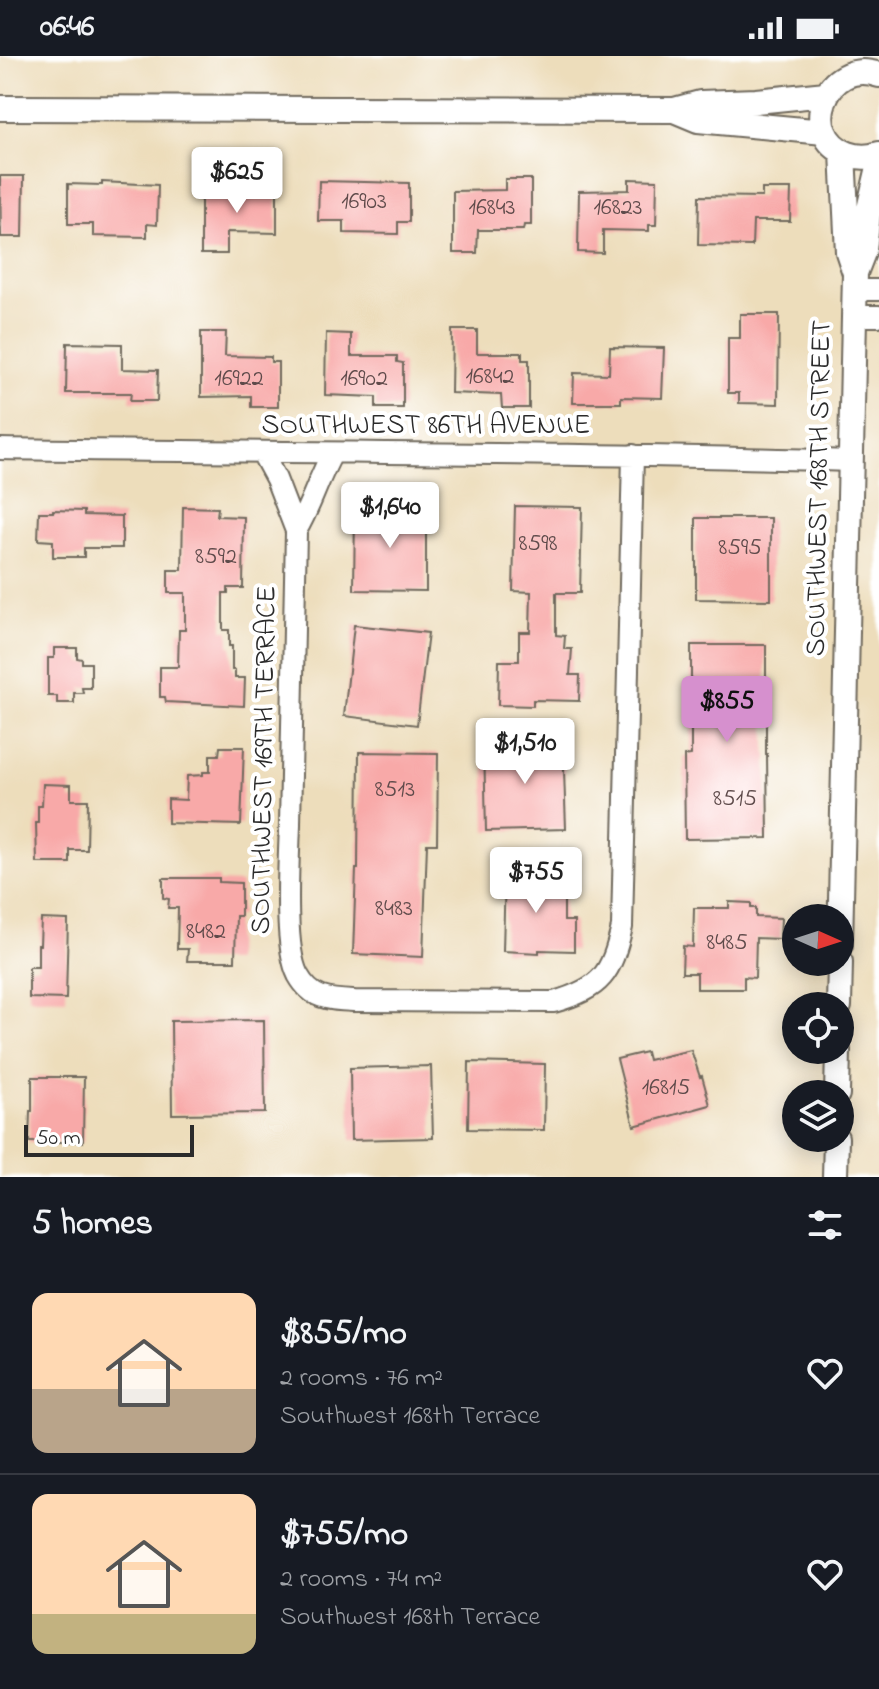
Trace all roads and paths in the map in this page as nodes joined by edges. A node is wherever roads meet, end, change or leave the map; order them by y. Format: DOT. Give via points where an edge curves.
graph roads {
  1 [pos="847,66"];
  2 [pos="879,75"];
  3 [pos="826,94"];
  4 [pos="0,108"];
  5 [pos="674,110"];
  6 [pos="824,132"];
  7 [pos="843,153"];
  8 [pos="879,154"];
  9 [pos="879,167"];
  10 [pos="855,282"];
  11 [pos="879,290"];
  12 [pos="854,316"];
  13 [pos="879,316"];
  14 [pos="0,449"];
  15 [pos="262,453"];
  16 [pos="332,454"];
  17 [pos="633,455"];
  18 [pos="851,461"];
  19 [pos="296,531"];
  20 [pos="841,904"];
  21 [pos="836,1152"];
  22 [pos="835,1177"];
  1 -- 2 [label="street" via="853,73"];
  1 -- 3 [label="street"];
  3 -- 5 [label="street" via="700,103"];
  3 -- 6 [label="street"];
  4 -- 5 [label="street"];
  5 -- 6 [label="street" via="698,120"];
  6 -- 7 [label="street"];
  7 -- 8 [label="street"];
  7 -- 10 [label="street, SOUTHWEST 168TH STREET" via="848,252"];
  9 -- 10 [label="street, SOUTHWEST 168TH STREET"];
  10 -- 11 [label="street"];
  10 -- 12 [label="street, SOUTHWEST 168TH STREET"];
  12 -- 13 [label="street"];
  12 -- 18 [label="street, SOUTHWEST 168TH STREET"];
  14 -- 15 [label="street, SOUTHWEST 86TH AVENUE"];
  15 -- 16 [label="street, SOUTHWEST 86TH AVENUE"];
  15 -- 19 [label="street, SOUTHWEST 169TH TERRACE"];
  16 -- 17 [label="street, SOUTHWEST 86TH AVENUE"];
  16 -- 19 [label="street, SOUTHWEST 169TH TERRACE"];
  17 -- 18 [label="street, SOUTHWEST 86TH AVENUE"];
  17 -- 19 [label="street, SOUTHWEST 169TH TERRACE" via="622,927 617,950 595,985 554,1002 331,1000 313,994 296,972 289,892"];
  18 -- 20 [label="street, SOUTHWEST 168TH STREET"];
  21 -- 22 [label="street"];
}
